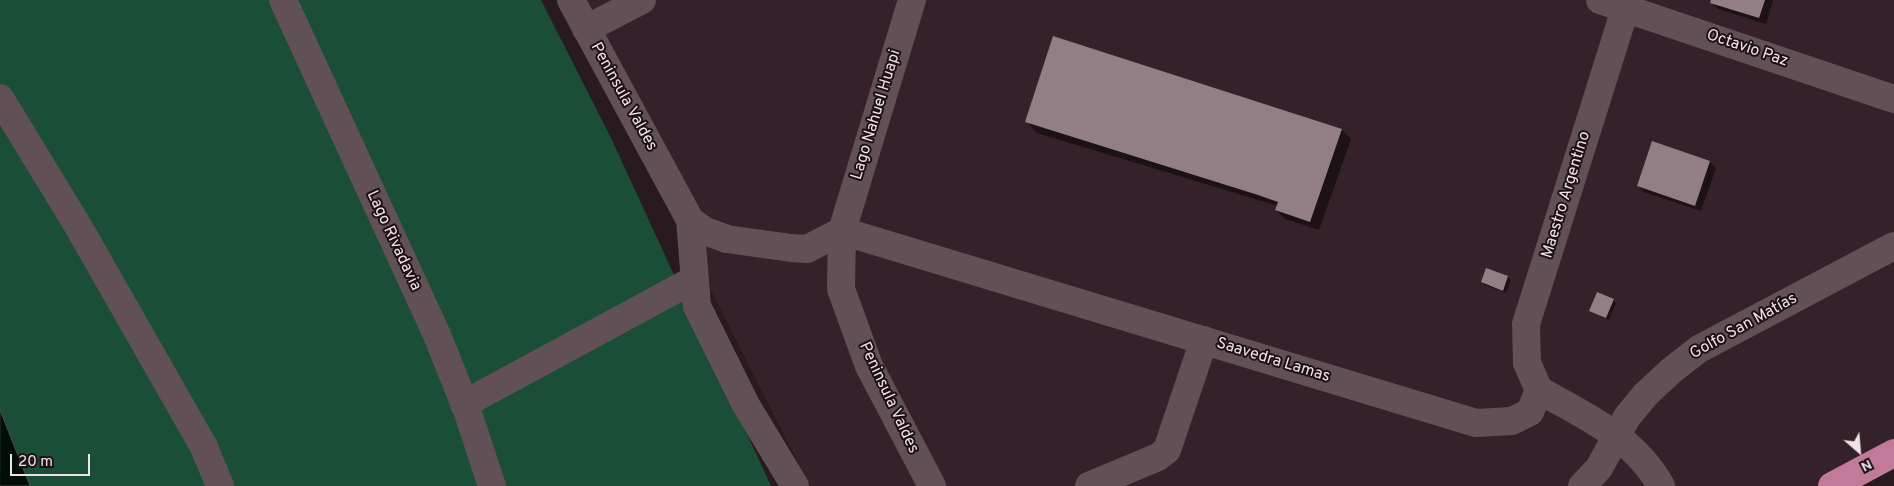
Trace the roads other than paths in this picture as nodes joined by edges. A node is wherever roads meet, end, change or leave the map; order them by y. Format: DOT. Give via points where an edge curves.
graph roads {
  1 [pos="283,0"];
  2 [pos="571,0"];
  3 [pos="642,0"];
  4 [pos="912,0"];
  5 [pos="1600,0"];
  6 [pos="1627,4"];
  7 [pos="586,29"];
  8 [pos="0,98"];
  9 [pos="1894,99"];
  10 [pos="690,220"];
  11 [pos="842,231"];
  12 [pos="1894,246"];
  13 [pos="695,279"];
  14 [pos="1204,340"];
  15 [pos="1539,390"];
  16 [pos="464,404"];
  17 [pos="1616,435"];
  18 [pos="1894,453"];
  19 [pos="220,486"];
  20 [pos="492,486"];
  21 [pos="795,486"];
  22 [pos="932,486"];
  23 [pos="1089,486"];
  24 [pos="1582,486"];
  25 [pos="1662,486"];
  26 [pos="1832,486"];
  1 -- 16 [label="street, Lago Rivadavia" via="437,335"];
  2 -- 7 [label="street, Peninsula Valdes"];
  3 -- 7 [label="street"];
  4 -- 11 [label="street, Lago Nahuel Huapi"];
  5 -- 6 [label="street, Octavio Paz"];
  6 -- 9 [label="street, Octavio Paz"];
  6 -- 15 [label="street, Maestro Argentino" via="1526,324 1527,363"];
  7 -- 10 [label="street, Peninsula Valdes"];
  8 -- 19 [label="street" via="195,430"];
  10 -- 11 [label="street, Peninsula Valdes" via="705,231 727,239 791,248 806,249"];
  10 -- 13 [label="street, Peninsula Valdes"];
  11 -- 14 [label="street, Saavedra Lamas"];
  11 -- 22 [label="street, Peninsula Valdes" via="844,297 869,366"];
  12 -- 17 [label="street, Golfo San Matías" via="1699,349 1646,394"];
  13 -- 16 [label="street"];
  13 -- 21 [label="street, Peninsula Valdes" via="697,306 746,405"];
  14 -- 15 [label="street, Saavedra Lamas" via="1476,423 1512,421 1530,412"];
  14 -- 23 [label="street" via="1167,450 1158,457"];
  15 -- 17 [label="street"];
  16 -- 20 [label="street, Lago Rivadavia"];
  17 -- 24 [label="street, Golfo San Matías" via="1599,468"];
  17 -- 25 [label="street" via="1640,455"];
  18 -- 26 [label="highway"];
}
